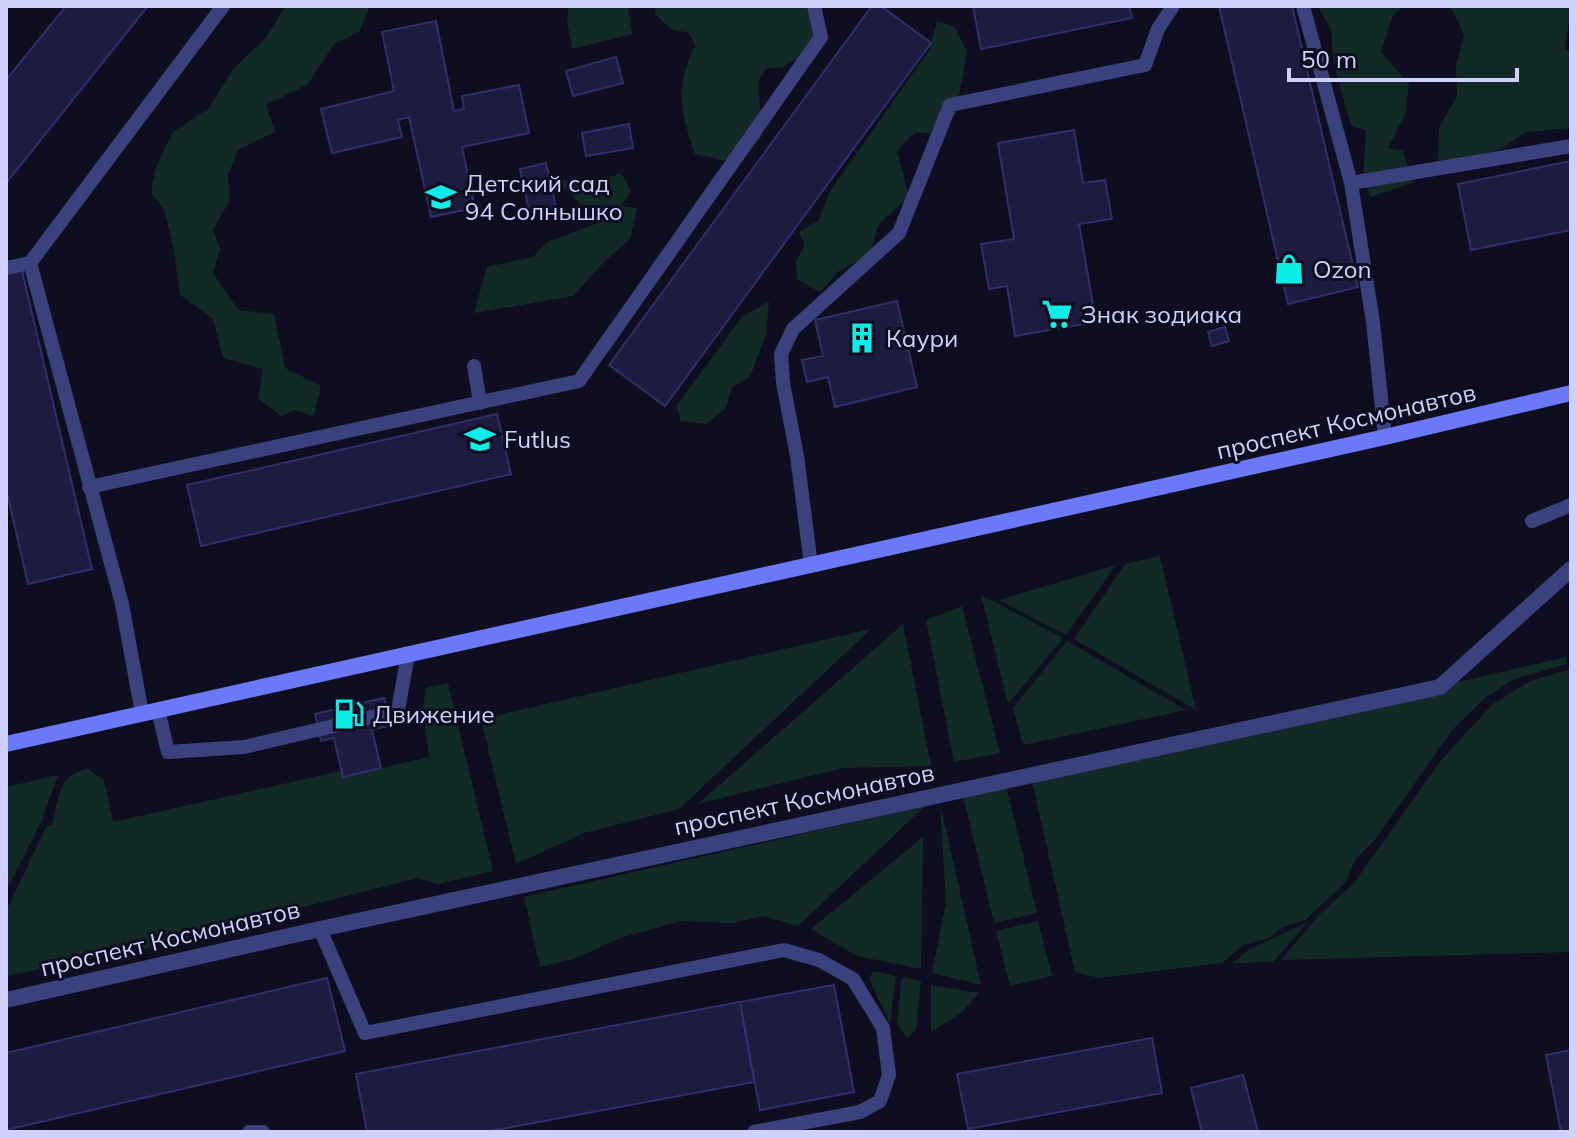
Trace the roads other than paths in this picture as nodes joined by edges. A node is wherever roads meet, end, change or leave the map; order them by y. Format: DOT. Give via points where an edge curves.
graph roads {
  1 [pos="223,6"];
  2 [pos="814,6"];
  3 [pos="1173,6"];
  4 [pos="1303,6"];
  5 [pos="1571,146"];
  6 [pos="1351,183"];
  7 [pos="30,263"];
  8 [pos="6,268"];
  9 [pos="474,366"];
  10 [pos="1571,393"];
  11 [pos="480,403"];
  12 [pos="1385,437"];
  13 [pos="89,487"];
  14 [pos="1571,505"];
  15 [pos="1532,521"];
  16 [pos="811,565"];
  17 [pos="1571,569"];
  18 [pos="408,654"];
  19 [pos="150,711"];
  20 [pos="6,744"];
  21 [pos="320,929"];
  22 [pos="6,1000"];
  23 [pos="249,1132"];
  24 [pos="263,1132"];
  25 [pos="754,1132"];
  1 -- 7 [label="lane"];
  2 -- 11 [label="lane" via="821,37 579,381"];
  3 -- 16 [label="lane" via="1145,65 950,105 899,233 793,329 781,354 783,383"];
  4 -- 6 [label="lane"];
  5 -- 6 [label="lane"];
  6 -- 12 [label="lane"];
  7 -- 8 [label="lane"];
  7 -- 13 [label="lane"];
  9 -- 11 [label="lane"];
  10 -- 12 [label="main road, проспект Космонавтов"];
  11 -- 13 [label="lane"];
  12 -- 16 [label="main road, проспект Космонавтов"];
  13 -- 19 [label="lane"];
  14 -- 15 [label="lane"];
  16 -- 18 [label="main road, проспект Космонавтов"];
  17 -- 21 [label="street, проспект Космонавтов" via="1440,687"];
  18 -- 19 [label="main road, проспект Космонавтов"];
  18 -- 19 [label="lane" via="398,711 244,747 168,752"];
  19 -- 20 [label="main road, проспект Космонавтов"];
  21 -- 22 [label="street, проспект Космонавтов"];
  21 -- 25 [label="lane" via="365,1033 784,950 819,960 853,979 883,1028 889,1075 880,1101 860,1112"];
  23 -- 24 [label="lane"];
}
